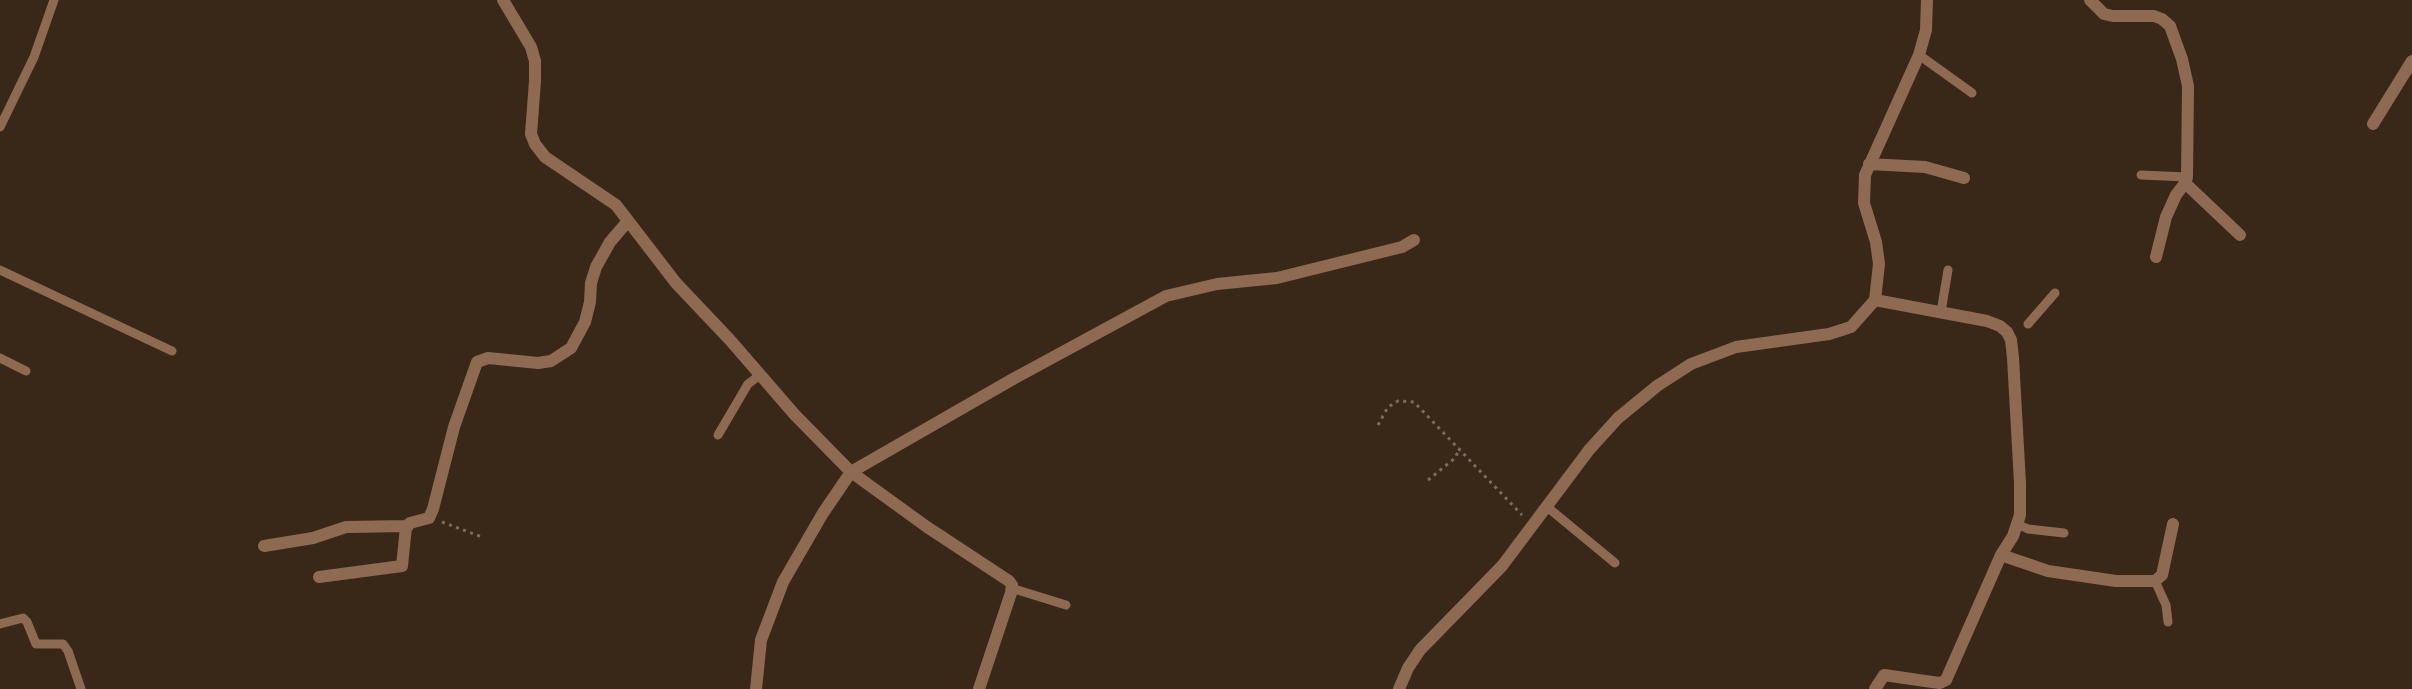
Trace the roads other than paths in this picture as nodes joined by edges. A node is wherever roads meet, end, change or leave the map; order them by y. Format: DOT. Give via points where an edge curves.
graph roads {
  1 [pos="54,0"];
  2 [pos="504,0"];
  3 [pos="1927,0"];
  4 [pos="2090,0"];
  5 [pos="1919,55"];
  6 [pos="2412,61"];
  7 [pos="1972,93"];
  8 [pos="2373,124"];
  9 [pos="0,127"];
  10 [pos="1869,164"];
  11 [pos="2140,175"];
  12 [pos="1964,178"];
  13 [pos="2186,180"];
  14 [pos="628,221"];
  15 [pos="2240,235"];
  16 [pos="1414,240"];
  17 [pos="2156,257"];
  18 [pos="0,270"];
  19 [pos="1948,270"];
  20 [pos="2055,293"];
  21 [pos="1875,300"];
  22 [pos="1941,312"];
  23 [pos="2028,324"];
  24 [pos="172,351"];
  25 [pos="0,357"];
  26 [pos="26,370"];
  27 [pos="760,375"];
  28 [pos="718,435"];
  29 [pos="851,472"];
  30 [pos="1546,506"];
  31 [pos="2017,524"];
  32 [pos="2173,524"];
  33 [pos="408,526"];
  34 [pos="2064,533"];
  35 [pos="264,546"];
  36 [pos="2001,555"];
  37 [pos="1615,563"];
  38 [pos="319,577"];
  39 [pos="2155,581"];
  40 [pos="1011,588"];
  41 [pos="1066,604"];
  42 [pos="2168,622"];
  43 [pos="0,624"];
  44 [pos="81,689"];
  45 [pos="756,689"];
  46 [pos="979,689"];
  47 [pos="1399,689"];
  48 [pos="1875,689"];
  1 -- 9 [label="lane" via="34,57"];
  2 -- 14 [label="street" via="535,61 531,122 535,144 546,156 608,198"];
  3 -- 5 [label="street" via="1926,30"];
  4 -- 13 [label="street" via="2104,14 2154,16 2170,26 2188,86"];
  5 -- 7 [label="lane"];
  5 -- 10 [label="street"];
  6 -- 8 [label="street"];
  10 -- 12 [label="street" via="1925,168"];
  10 -- 21 [label="street" via="1863,192 1879,264"];
  11 -- 13 [label="lane"];
  13 -- 15 [label="street"];
  13 -- 17 [label="street" via="2166,217"];
  14 -- 27 [label="street" via="676,283"];
  14 -- 33 [label="street" via="596,267 585,322 571,348 551,361 538,363 488,358 477,362 454,427 434,509 429,518"];
  16 -- 29 [label="street" via="1402,247 1277,278 1217,284 1166,296 1013,378"];
  18 -- 24 [label="lane"];
  19 -- 22 [label="lane"];
  20 -- 23 [label="lane"];
  21 -- 22 [label="street"];
  21 -- 30 [label="street" via="1851,327 1829,334 1736,347 1674,374 1618,418"];
  22 -- 31 [label="street" via="2000,326 2013,337 2020,483"];
  25 -- 26 [label="lane"];
  27 -- 28 [label="lane" via="748,384"];
  27 -- 29 [label="street"];
  29 -- 40 [label="street" via="1009,581"];
  29 -- 45 [label="street" via="783,582 761,640"];
  30 -- 37 [label="lane"];
  30 -- 47 [label="street" via="1485,586 1419,650"];
  31 -- 34 [label="lane"];
  31 -- 36 [label="street"];
  32 -- 39 [label="street" via="2162,575"];
  33 -- 35 [label="street" via="346,527 314,538"];
  33 -- 38 [label="street" via="402,566"];
  36 -- 39 [label="street" via="2048,571 2116,581"];
  36 -- 48 [label="street" via="1946,680 1940,683 1884,675"];
  39 -- 42 [label="lane" via="2166,605"];
  40 -- 41 [label="lane"];
  40 -- 46 [label="street"];
  43 -- 44 [label="lane" via="23,618 36,644 63,644"];
}
